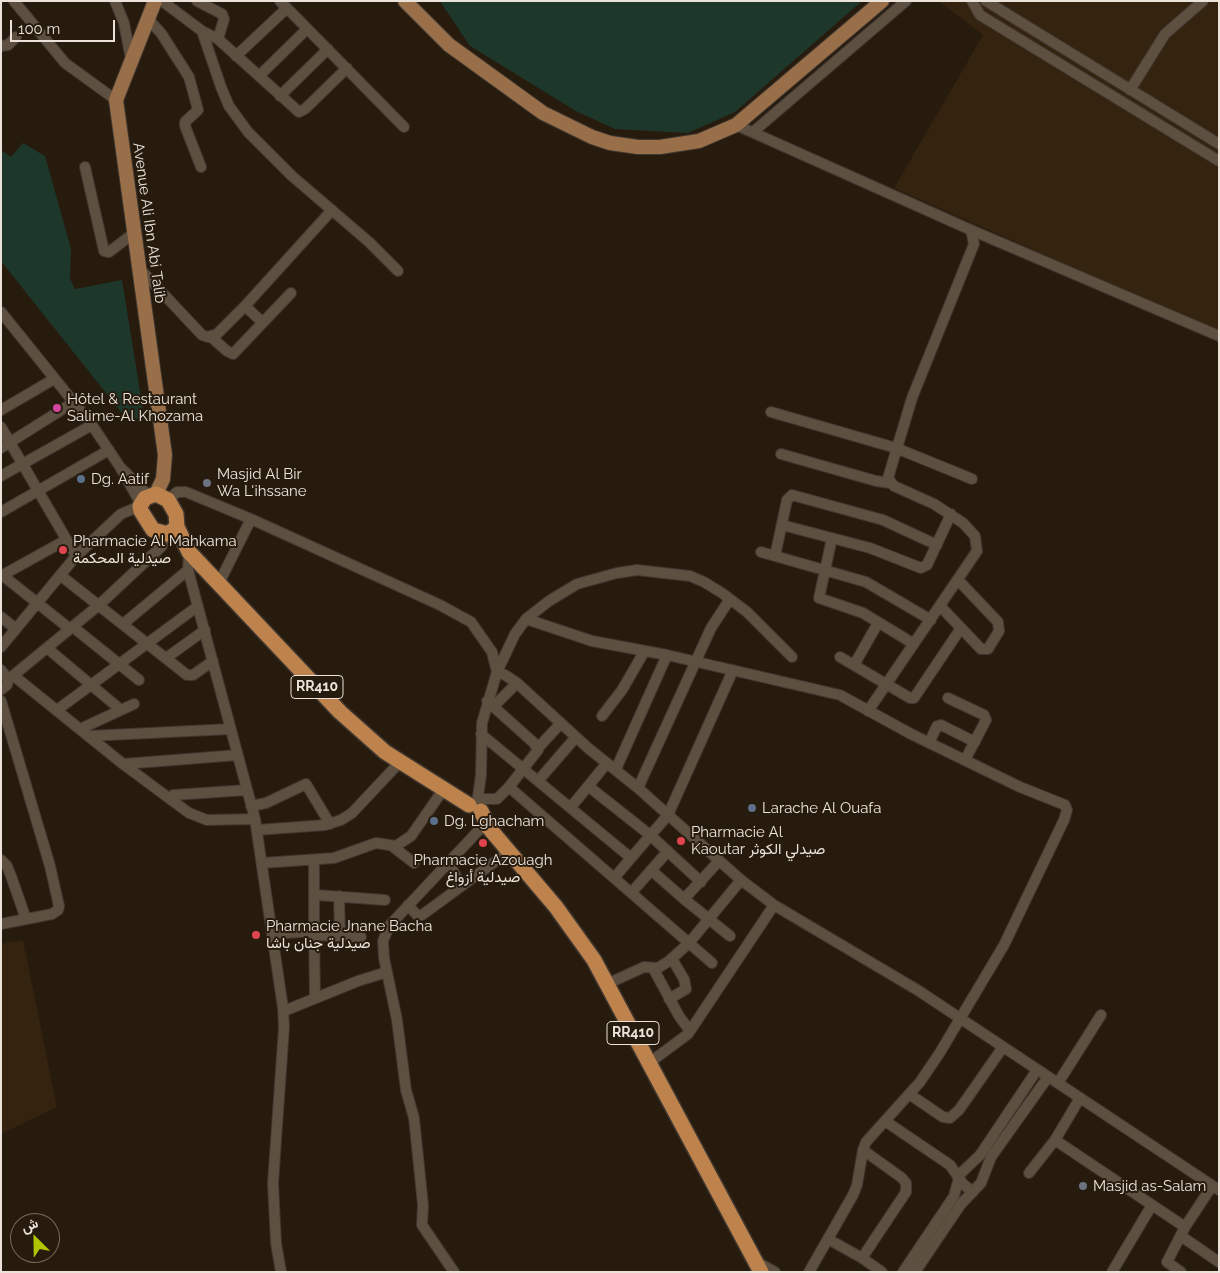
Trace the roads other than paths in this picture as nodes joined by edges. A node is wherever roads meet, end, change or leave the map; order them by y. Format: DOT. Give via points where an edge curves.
graph roads {
  1 [pos="14,1"];
  2 [pos="115,1"];
  3 [pos="155,1"];
  4 [pos="162,1"];
  5 [pos="196,1"];
  6 [pos="405,1"];
  7 [pos="882,1"];
  8 [pos="906,1"];
  9 [pos="972,1"];
  10 [pos="986,1"];
  11 [pos="1203,1"];
  12 [pos="283,5"];
  13 [pos="148,20"];
  14 [pos="307,28"];
  15 [pos="202,31"];
  16 [pos="16,37"];
  17 [pos="218,39"];
  18 [pos="1,46"];
  19 [pos="328,49"];
  20 [pos="236,56"];
  21 [pos="131,59"];
  22 [pos="347,68"];
  23 [pos="259,76"];
  24 [pos="1130,90"];
  25 [pos="280,96"];
  26 [pos="116,100"];
  27 [pos="736,125"];
  28 [pos="404,127"];
  29 [pos="753,132"];
  30 [pos="1219,144"];
  31 [pos="1219,161"];
  32 [pos="85,167"];
  33 [pos="201,167"];
  34 [pos="332,210"];
  35 [pos="971,230"];
  36 [pos="134,233"];
  37 [pos="140,269"];
  38 [pos="398,271"];
  39 [pos="291,293"];
  40 [pos="244,306"];
  41 [pos="1,312"];
  42 [pos="262,322"];
  43 [pos="210,336"];
  44 [pos="1219,336"];
  45 [pos="54,379"];
  46 [pos="74,402"];
  47 [pos="1,410"];
  48 [pos="770,412"];
  49 [pos="92,425"];
  50 [pos="1,427"];
  51 [pos="6,445"];
  52 [pos="896,448"];
  53 [pos="109,450"];
  54 [pos="781,454"];
  55 [pos="23,464"];
  56 [pos="1,476"];
  57 [pos="972,480"];
  58 [pos="890,483"];
  59 [pos="38,491"];
  60 [pos="153,500"];
  61 [pos="1,512"];
  62 [pos="951,514"];
  63 [pos="251,519"];
  64 [pos="782,525"];
  65 [pos="177,527"];
  66 [pos="164,535"];
  67 [pos="832,538"];
  68 [pos="66,540"];
  69 [pos="937,544"];
  70 [pos="187,549"];
  71 [pos="761,552"];
  72 [pos="76,556"];
  73 [pos="775,556"];
  74 [pos="824,569"];
  75 [pos="188,570"];
  76 [pos="2,575"];
  77 [pos="60,575"];
  78 [pos="959,581"];
  79 [pos="219,583"];
  80 [pos="730,599"];
  81 [pos="38,602"];
  82 [pos="99,606"];
  83 [pos="198,606"];
  84 [pos="940,607"];
  85 [pos="1,617"];
  86 [pos="526,619"];
  87 [pos="931,620"];
  88 [pos="878,623"];
  89 [pos="123,624"];
  90 [pos="72,628"];
  91 [pos="961,628"];
  92 [pos="16,629"];
  93 [pos="205,630"];
  94 [pos="147,643"];
  95 [pos="914,644"];
  96 [pos="1,647"];
  97 [pos="47,648"];
  98 [pos="644,652"];
  99 [pos="667,655"];
  100 [pos="792,657"];
  101 [pos="166,658"];
  102 [pos="840,658"];
  103 [pos="213,662"];
  104 [pos="697,662"];
  105 [pos="120,664"];
  106 [pos="854,665"];
  107 [pos="1,670"];
  108 [pos="733,670"];
  109 [pos="496,672"];
  110 [pos="11,678"];
  111 [pos="139,680"];
  112 [pos="517,683"];
  113 [pos="92,684"];
  114 [pos="886,684"];
  115 [pos="1,690"];
  116 [pos="948,698"];
  117 [pos="1,702"];
  118 [pos="134,704"];
  119 [pos="490,704"];
  120 [pos="57,710"];
  121 [pos="122,710"];
  122 [pos="868,711"];
  123 [pos="602,716"];
  124 [pos="4,720"];
  125 [pos="561,723"];
  126 [pos="80,729"];
  127 [pos="231,729"];
  128 [pos="481,734"];
  129 [pos="89,736"];
  130 [pos="576,736"];
  131 [pos="975,742"];
  132 [pos="929,743"];
  133 [pos="538,748"];
  134 [pos="238,755"];
  135 [pos="965,760"];
  136 [pos="400,762"];
  137 [pos="123,764"];
  138 [pos="611,766"];
  139 [pos="523,769"];
  140 [pos="538,781"];
  141 [pos="588,786"];
  142 [pos="509,787"];
  143 [pos="638,788"];
  144 [pos="247,790"];
  145 [pos="443,790"];
  146 [pos="171,800"];
  147 [pos="252,806"];
  148 [pos="571,807"];
  149 [pos="476,811"];
  150 [pos="668,815"];
  151 [pos="256,824"];
  152 [pos="330,824"];
  153 [pos="650,836"];
  154 [pos="392,846"];
  155 [pos="668,852"];
  156 [pos="504,854"];
  157 [pos="631,858"];
  158 [pos="1,860"];
  159 [pos="314,861"];
  160 [pos="448,862"];
  161 [pos="719,862"];
  162 [pos="262,863"];
  163 [pos="414,863"];
  164 [pos="651,870"];
  165 [pos="615,877"];
  166 [pos="741,880"];
  167 [pos="701,882"];
  168 [pos="461,885"];
  169 [pos="632,892"];
  170 [pos="316,895"];
  171 [pos="339,896"];
  172 [pos="684,899"];
  173 [pos="385,900"];
  174 [pos="408,905"];
  175 [pos="774,905"];
  176 [pos="709,918"];
  177 [pos="26,920"];
  178 [pos="1,924"];
  179 [pos="314,933"];
  180 [pos="273,934"];
  181 [pos="340,935"];
  182 [pos="730,936"];
  183 [pos="361,937"];
  184 [pos="689,943"];
  185 [pos="672,959"];
  186 [pos="712,962"];
  187 [pos="653,968"];
  188 [pos="387,972"];
  189 [pos="607,984"];
  190 [pos="315,998"];
  191 [pos="669,999"];
  192 [pos="284,1011"];
  193 [pos="1100,1015"];
  194 [pos="960,1019"];
  195 [pos="690,1031"];
  196 [pos="1003,1047"];
  197 [pos="650,1063"];
  198 [pos="1037,1070"];
  199 [pos="1048,1077"];
  200 [pos="1058,1083"];
  201 [pos="909,1094"];
  202 [pos="1080,1098"];
  203 [pos="885,1121"];
  204 [pos="1055,1140"];
  205 [pos="863,1150"];
  206 [pos="950,1165"];
  207 [pos="967,1167"];
  208 [pos="1029,1173"];
  209 [pos="959,1179"];
  210 [pos="982,1180"];
  211 [pos="1215,1188"];
  212 [pos="973,1192"];
  213 [pos="1152,1205"];
  214 [pos="1183,1231"];
  215 [pos="828,1239"];
  216 [pos="862,1258"];
  217 [pos="1167,1262"];
  218 [pos="1219,1262"];
  219 [pos="757,1268"];
  220 [pos="281,1272"];
  221 [pos="454,1272"];
  222 [pos="775,1272"];
  223 [pos="809,1272"];
  224 [pos="882,1272"];
  225 [pos="903,1272"];
  226 [pos="915,1272"];
  227 [pos="1112,1272"];
  228 [pos="1161,1272"];
  229 [pos="1181,1272"];
  1 -- 26 [label="street" via="64,63"];
  2 -- 21 [label="street" via="124,23"];
  3 -- 13 [label="main road, Avenue Ali Ibn Abi Talib"];
  4 -- 15 [label="street"];
  5 -- 17 [label="street" via="222,14 224,20"];
  6 -- 27 [label="main road" via="449,45 499,82 544,112 592,137 624,146 660,147 698,141"];
  7 -- 27 [label="main road"];
  8 -- 29 [label="street"];
  9 -- 31 [label="street" via="980,16"];
  10 -- 24 [label="street"];
  11 -- 24 [label="street" via="1165,34"];
  12 -- 14 [label="street"];
  12 -- 20 [label="street"];
  13 -- 21 [label="main road, Avenue Ali Ibn Abi Talib"];
  13 -- 33 [label="street" via="162,33 189,77 198,110 184,126"];
  14 -- 19 [label="street"];
  14 -- 23 [label="street"];
  15 -- 17 [label="street"];
  15 -- 34 [label="street" via="221,87 240,122 261,147"];
  16 -- 18 [label="street" via="8,45"];
  17 -- 20 [label="street"];
  19 -- 22 [label="street"];
  19 -- 25 [label="street"];
  20 -- 23 [label="street"];
  21 -- 26 [label="main road, Avenue Ali Ibn Abi Talib"];
  22 -- 25 [label="street" via="302,112 294,110"];
  22 -- 28 [label="street"];
  23 -- 25 [label="street"];
  24 -- 30 [label="street"];
  26 -- 36 [label="main road, Avenue Ali Ibn Abi Talib"];
  27 -- 29 [label="street"];
  29 -- 35 [label="street"];
  32 -- 36 [label="street" via="104,251 109,252"];
  34 -- 38 [label="street"];
  34 -- 40 [label="street"];
  35 -- 44 [label="street"];
  35 -- 52 [label="street" via="974,244 912,398"];
  36 -- 37 [label="main road, Avenue Ali Ibn Abi Talib"];
  37 -- 43 [label="street" via="202,335"];
  37 -- 60 [label="main road, Avenue Ali Ibn Abi Talib" via="165,455 163,479"];
  39 -- 42 [label="street"];
  40 -- 42 [label="street"];
  40 -- 43 [label="street" via="217,334"];
  41 -- 45 [label="street"];
  42 -- 43 [label="street" via="233,354"];
  45 -- 46 [label="street"];
  45 -- 47 [label="street"];
  46 -- 49 [label="street"];
  46 -- 51 [label="street"];
  48 -- 52 [label="street"];
  49 -- 53 [label="street"];
  49 -- 55 [label="street"];
  50 -- 51 [label="street"];
  51 -- 55 [label="street"];
  52 -- 57 [label="street"];
  52 -- 58 [label="street" via="888,475"];
  53 -- 59 [label="street"];
  53 -- 60 [label="street" via="120,467"];
  54 -- 58 [label="street"];
  55 -- 56 [label="street"];
  55 -- 59 [label="street"];
  58 -- 62 [label="street"];
  59 -- 61 [label="street"];
  59 -- 68 [label="street"];
  60 -- 63 [label="street" via="183,491"];
  60 -- 65 [label="highway, RR410" via="176,514"];
  60 -- 66 [label="highway, RR410" via="148,525"];
  60 -- 72 [label="street" via="121,514"];
  62 -- 69 [label="street"];
  62 -- 78 [label="street" via="973,533 978,544 975,558"];
  63 -- 79 [label="street"];
  63 -- 109 [label="street" via="468,619 492,652"];
  64 -- 67 [label="street"];
  64 -- 69 [label="street" via="788,498 795,495 883,520"];
  64 -- 73 [label="street"];
  65 -- 66 [label="highway"];
  65 -- 70 [label="highway, RR410"];
  66 -- 70 [label="highway, RR410"];
  66 -- 82 [label="street" via="162,546"];
  67 -- 69 [label="street" via="870,548 921,568 927,565"];
  67 -- 74 [label="street"];
  68 -- 72 [label="street"];
  68 -- 76 [label="street"];
  70 -- 75 [label="street"];
  70 -- 79 [label="highway, RR410"];
  71 -- 73 [label="street"];
  72 -- 77 [label="street"];
  73 -- 74 [label="street"];
  74 -- 87 [label="street" via="866,582"];
  74 -- 88 [label="street" via="818,594 820,599 854,609"];
  75 -- 83 [label="street"];
  75 -- 89 [label="street"];
  76 -- 81 [label="street"];
  77 -- 81 [label="street"];
  77 -- 82 [label="street"];
  78 -- 84 [label="street"];
  78 -- 91 [label="street" via="996,619 1000,628 985,650"];
  79 -- 136 [label="highway, RR410" via="340,712"];
  80 -- 86 [label="street" via="690,576 637,570 600,577 564,590"];
  80 -- 100 [label="street"];
  80 -- 104 [label="street" via="711,628"];
  81 -- 90 [label="street"];
  81 -- 92 [label="street"];
  82 -- 89 [label="street"];
  82 -- 90 [label="street"];
  83 -- 93 [label="street"];
  83 -- 94 [label="street"];
  84 -- 87 [label="street"];
  84 -- 91 [label="street"];
  85 -- 92 [label="street"];
  86 -- 98 [label="street" via="592,641"];
  86 -- 109 [label="street"];
  87 -- 95 [label="street"];
  88 -- 95 [label="street"];
  88 -- 106 [label="street"];
  89 -- 94 [label="street"];
  90 -- 97 [label="street"];
  90 -- 105 [label="street"];
  91 -- 114 [label="street" via="914,698"];
  92 -- 96 [label="street"];
  93 -- 101 [label="street"];
  93 -- 103 [label="street"];
  94 -- 101 [label="street"];
  94 -- 105 [label="street"];
  95 -- 114 [label="street"];
  97 -- 110 [label="street"];
  97 -- 113 [label="street"];
  98 -- 99 [label="street"];
  98 -- 123 [label="street"];
  99 -- 104 [label="street"];
  99 -- 138 [label="street"];
  101 -- 103 [label="street" via="188,676"];
  102 -- 106 [label="street"];
  103 -- 127 [label="street"];
  104 -- 108 [label="street"];
  104 -- 143 [label="street"];
  105 -- 111 [label="street"];
  105 -- 113 [label="street"];
  106 -- 114 [label="street"];
  107 -- 110 [label="street"];
  108 -- 122 [label="street" via="834,692"];
  108 -- 150 [label="street"];
  109 -- 112 [label="street"];
  109 -- 119 [label="street"];
  110 -- 115 [label="street"];
  110 -- 120 [label="street"];
  112 -- 119 [label="street"];
  112 -- 125 [label="street"];
  113 -- 120 [label="street"];
  113 -- 121 [label="street"];
  114 -- 122 [label="street"];
  116 -- 131 [label="street" via="984,716 986,720"];
  117 -- 124 [label="street"];
  118 -- 121 [label="street"];
  119 -- 128 [label="street"];
  119 -- 133 [label="street"];
  120 -- 126 [label="street"];
  121 -- 126 [label="street"];
  122 -- 132 [label="street"];
  124 -- 177 [label="street" via="50,866 59,906 52,914"];
  125 -- 130 [label="street"];
  125 -- 133 [label="street"];
  126 -- 129 [label="street"];
  127 -- 129 [label="street"];
  127 -- 134 [label="street"];
  128 -- 139 [label="street"];
  128 -- 149 [label="street"];
  129 -- 137 [label="street"];
  130 -- 138 [label="street"];
  130 -- 140 [label="street"];
  131 -- 132 [label="street" via="941,725 937,726"];
  131 -- 135 [label="street"];
  132 -- 135 [label="street"];
  133 -- 139 [label="street" via="538,753"];
  134 -- 137 [label="street"];
  134 -- 144 [label="street"];
  135 -- 194 [label="street" via="1065,805 1067,810 1017,920"];
  136 -- 145 [label="highway, RR410"];
  136 -- 152 [label="street" via="352,813"];
  137 -- 146 [label="street"];
  138 -- 141 [label="street"];
  138 -- 143 [label="street"];
  139 -- 140 [label="street"];
  139 -- 142 [label="street"];
  140 -- 148 [label="street"];
  141 -- 148 [label="street"];
  141 -- 153 [label="street"];
  142 -- 149 [label="street" via="497,799"];
  142 -- 165 [label="street"];
  143 -- 150 [label="street"];
  144 -- 146 [label="street" via="174,795"];
  144 -- 147 [label="street"];
  145 -- 149 [label="highway, RR410"];
  145 -- 154 [label="street" via="411,836"];
  146 -- 151 [label="street" via="189,813 207,820"];
  147 -- 151 [label="street"];
  147 -- 152 [label="street" via="266,803 306,784"];
  148 -- 157 [label="street"];
  149 -- 156 [label="highway, RR410"];
  149 -- 160 [label="street"];
  149 -- 189 [label="highway, RR410" via="575,931"];
  150 -- 153 [label="street"];
  150 -- 161 [label="street"];
  151 -- 152 [label="street"];
  151 -- 162 [label="street"];
  153 -- 155 [label="street"];
  153 -- 157 [label="street"];
  154 -- 159 [label="street" via="376,843 334,858"];
  154 -- 163 [label="street"];
  155 -- 164 [label="street"];
  155 -- 167 [label="street"];
  156 -- 168 [label="street"];
  156 -- 219 [label="highway, RR410" via="583,954"];
  157 -- 165 [label="street"];
  158 -- 177 [label="street" via="7,866"];
  159 -- 162 [label="street"];
  159 -- 170 [label="street"];
  160 -- 168 [label="street"];
  160 -- 174 [label="street"];
  161 -- 166 [label="street"];
  161 -- 167 [label="street"];
  162 -- 180 [label="street"];
  164 -- 169 [label="street"];
  164 -- 172 [label="street"];
  165 -- 169 [label="street"];
  166 -- 175 [label="street"];
  166 -- 176 [label="street"];
  167 -- 172 [label="street"];
  168 -- 174 [label="street" via="420,915"];
  169 -- 184 [label="street"];
  170 -- 171 [label="street"];
  170 -- 179 [label="street"];
  171 -- 173 [label="street"];
  171 -- 181 [label="street"];
  172 -- 176 [label="street"];
  174 -- 188 [label="street" via="385,933"];
  175 -- 194 [label="street"];
  175 -- 195 [label="street"];
  176 -- 182 [label="street"];
  176 -- 184 [label="street"];
  177 -- 178 [label="street"];
  179 -- 180 [label="street"];
  179 -- 181 [label="street"];
  179 -- 190 [label="street"];
  180 -- 192 [label="street"];
  181 -- 183 [label="street"];
  184 -- 185 [label="street"];
  184 -- 186 [label="street"];
  185 -- 187 [label="street"];
  185 -- 191 [label="street" via="684,979 686,990"];
  187 -- 189 [label="street" via="644,966"];
  187 -- 191 [label="street"];
  188 -- 190 [label="street"];
  188 -- 221 [label="street" via="406,1090 414,1118 422,1225"];
  189 -- 197 [label="highway, RR410"];
  190 -- 192 [label="street"];
  191 -- 195 [label="street"];
  192 -- 220 [label="street" via="273,1183"];
  193 -- 200 [label="street"];
  194 -- 196 [label="street"];
  194 -- 201 [label="street"];
  195 -- 197 [label="street"];
  196 -- 198 [label="street"];
  196 -- 201 [label="street" via="950,1118 943,1117"];
  197 -- 219 [label="highway, RR410"];
  198 -- 199 [label="street"];
  198 -- 207 [label="street" via="980,1155"];
  199 -- 200 [label="street"];
  199 -- 210 [label="street" via="991,1157"];
  200 -- 202 [label="street"];
  201 -- 203 [label="street"];
  202 -- 204 [label="street"];
  202 -- 211 [label="street"];
  203 -- 205 [label="street"];
  203 -- 206 [label="street"];
  204 -- 208 [label="street"];
  204 -- 213 [label="street"];
  205 -- 215 [label="street" via="858,1185"];
  205 -- 216 [label="street" via="896,1173 907,1185 906,1192"];
  206 -- 207 [label="street"];
  206 -- 209 [label="street"];
  207 -- 209 [label="street"];
  207 -- 210 [label="street"];
  209 -- 212 [label="street"];
  209 -- 225 [label="street" via="954,1196"];
  210 -- 212 [label="street"];
  211 -- 214 [label="street"];
  212 -- 226 [label="street" via="961,1204"];
  213 -- 214 [label="street"];
  213 -- 227 [label="street"];
  214 -- 217 [label="street"];
  214 -- 218 [label="street"];
  215 -- 216 [label="street"];
  215 -- 223 [label="street"];
  216 -- 224 [label="street"];
  217 -- 228 [label="street"];
  217 -- 229 [label="street"];
  219 -- 222 [label="street"];
}
